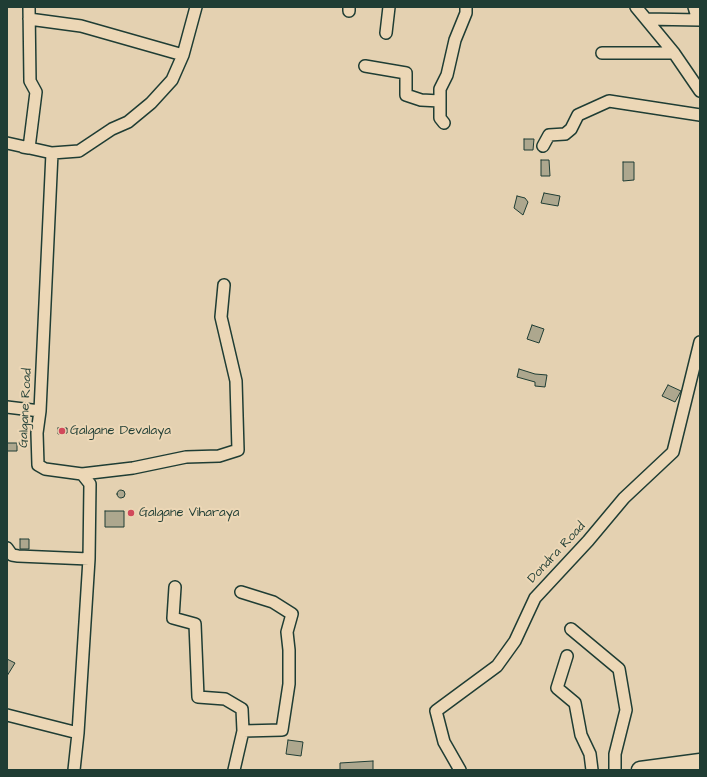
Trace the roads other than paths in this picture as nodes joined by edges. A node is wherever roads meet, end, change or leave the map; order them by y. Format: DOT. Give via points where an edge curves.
graph roads {
  1 [pos="29,7"];
  2 [pos="196,7"];
  3 [pos="389,7"];
  4 [pos="466,7"];
  5 [pos="636,7"];
  6 [pos="694,7"];
  7 [pos="29,19"];
  8 [pos="646,20"];
  9 [pos="699,20"];
  10 [pos="386,33"];
  11 [pos="602,53"];
  12 [pos="674,53"];
  13 [pos="184,55"];
  14 [pos="365,66"];
  15 [pos="700,90"];
  16 [pos="440,101"];
  17 [pos="700,115"];
  18 [pos="444,123"];
  19 [pos="7,144"];
  20 [pos="543,146"];
  21 [pos="29,148"];
  22 [pos="52,153"];
  23 [pos="224,285"];
  24 [pos="700,343"];
  25 [pos="7,407"];
  26 [pos="40,411"];
  27 [pos="82,474"];
  28 [pos="7,548"];
  29 [pos="89,560"];
  30 [pos="175,588"];
  31 [pos="241,592"];
  32 [pos="571,629"];
  33 [pos="567,656"];
  34 [pos="7,715"];
  35 [pos="243,731"];
  36 [pos="78,733"];
  37 [pos="700,762"];
  38 [pos="661,768"];
  39 [pos="74,770"];
  40 [pos="234,770"];
  41 [pos="460,770"];
  42 [pos="592,770"];
  43 [pos="615,770"];
  44 [pos="640,770"];
  1 -- 7 [label="street"];
  2 -- 13 [label="street"];
  3 -- 10 [label="street"];
  4 -- 16 [label="street" via="447,75 440,89"];
  5 -- 8 [label="street"];
  6 -- 9 [label="street"];
  7 -- 13 [label="street" via="81,26"];
  7 -- 21 [label="street" via="30,81 36,92"];
  8 -- 9 [label="street"];
  8 -- 12 [label="street"];
  11 -- 12 [label="street"];
  12 -- 15 [label="street"];
  13 -- 22 [label="street" via="172,80 151,103 128,122 112,129 79,151"];
  14 -- 16 [label="street" via="406,73 406,95 421,100"];
  16 -- 18 [label="street" via="440,118"];
  17 -- 20 [label="street" via="609,101 578,115 571,129 565,134 549,135"];
  19 -- 21 [label="street"];
  21 -- 22 [label="street"];
  22 -- 26 [label="street, Galgane Road"];
  23 -- 27 [label="street" via="221,317 236,381 238,450 219,456 186,457 133,468"];
  24 -- 41 [label="street, Dondra Road" via="673,452 624,498 535,598 516,641 497,666 436,711 444,742"];
  25 -- 26 [label="street"];
  26 -- 27 [label="street, Galgane Road" via="37,433 38,465 45,469"];
  27 -- 29 [label="street" via="90,484"];
  28 -- 29 [label="street" via="12,555 18,556"];
  29 -- 36 [label="street"];
  30 -- 35 [label="street" via="173,618 195,624 198,697 225,699 242,709"];
  31 -- 35 [label="street" via="273,602 292,614 287,632 289,684 282,730"];
  32 -- 43 [label="street" via="619,669 626,710"];
  33 -- 42 [label="street" via="556,688 575,703 581,735 590,754"];
  34 -- 36 [label="street"];
  35 -- 40 [label="street"];
  36 -- 39 [label="street"];
  37 -- 38 [label="highway"];
  38 -- 44 [label="highway"];
}
